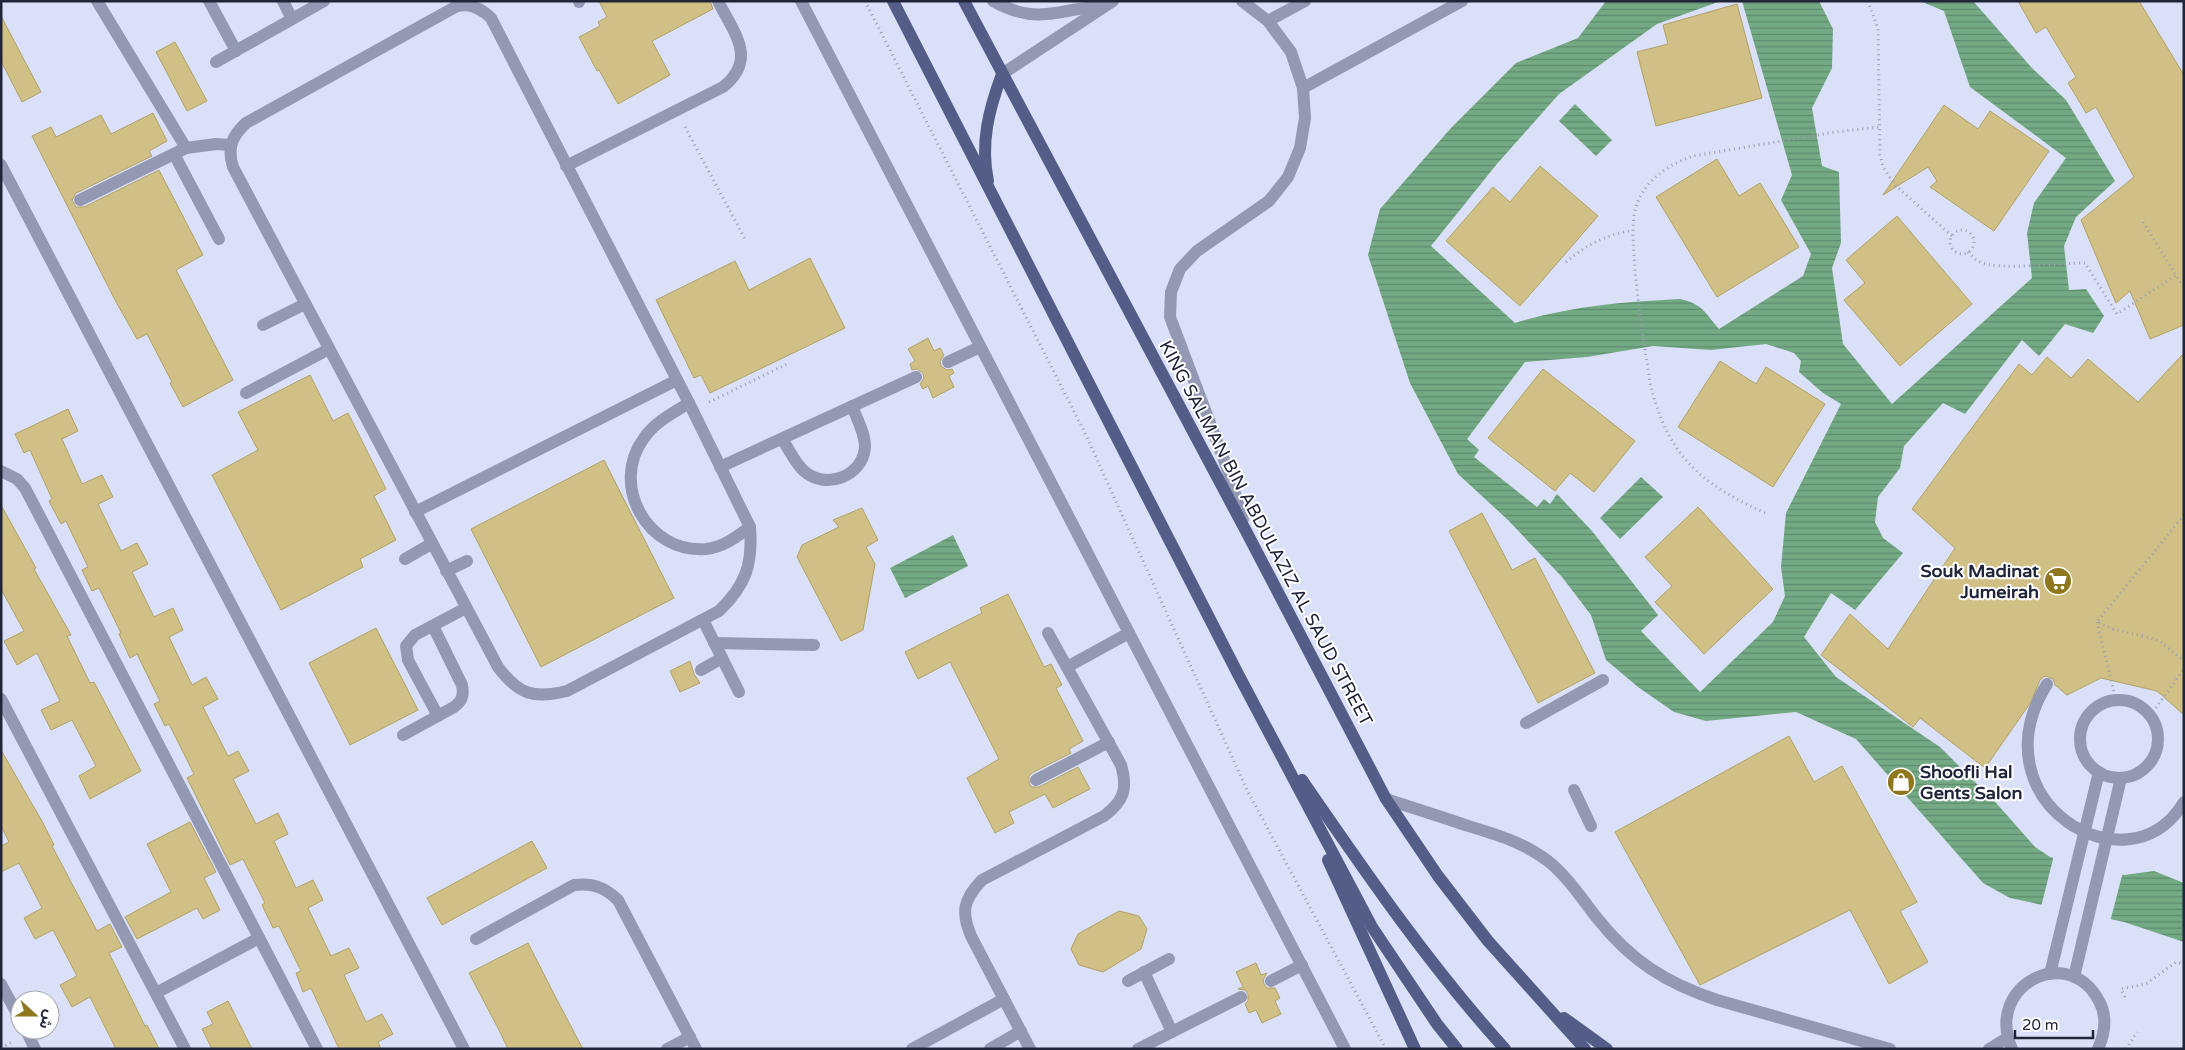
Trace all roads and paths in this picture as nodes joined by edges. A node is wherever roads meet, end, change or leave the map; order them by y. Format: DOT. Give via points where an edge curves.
graph roads {
  1 [pos="97,1"];
  2 [pos="209,1"];
  3 [pos="283,1"];
  4 [pos="324,1"];
  5 [pos="718,1"];
  6 [pos="801,1"];
  7 [pos="865,1"];
  8 [pos="893,1"];
  9 [pos="964,1"];
  10 [pos="993,1"];
  11 [pos="1113,1"];
  12 [pos="1242,1"];
  13 [pos="1305,1"];
  14 [pos="1462,1"];
  15 [pos="1868,1"];
  16 [pos="476,3"];
  17 [pos="454,4"];
  18 [pos="1101,8"];
  19 [pos="292,19"];
  20 [pos="1268,21"];
  21 [pos="236,51"];
  22 [pos="216,62"];
  23 [pos="1002,74"];
  24 [pos="1303,88"];
  25 [pos="676,111"];
  26 [pos="1880,127"];
  27 [pos="230,145"];
  28 [pos="186,148"];
  29 [pos="174,154"];
  30 [pos="1,165"];
  31 [pos="566,166"];
  32 [pos="991,195"];
  33 [pos="80,200"];
  34 [pos="2143,222"];
  35 [pos="1633,230"];
  36 [pos="1952,236"];
  37 [pos="219,239"];
  38 [pos="745,239"];
  39 [pos="1968,252"];
  40 [pos="1566,262"];
  41 [pos="2176,275"];
  42 [pos="2184,288"];
  43 [pos="305,304"];
  44 [pos="263,325"];
  45 [pos="980,347"];
  46 [pos="329,349"];
  47 [pos="948,362"];
  48 [pos="789,363"];
  49 [pos="916,377"];
  50 [pos="677,380"];
  51 [pos="246,393"];
  52 [pos="852,406"];
  53 [pos="691,407"];
  54 [pos="782,439"];
  55 [pos="720,467"];
  56 [pos="1,472"];
  57 [pos="415,512"];
  58 [pos="1765,513"];
  59 [pos="2184,515"];
  60 [pos="750,527"];
  61 [pos="1247,533"];
  62 [pos="431,544"];
  63 [pos="405,559"];
  64 [pos="467,561"];
  65 [pos="446,571"];
  66 [pos="466,608"];
  67 [pos="703,620"];
  68 [pos="2097,622"];
  69 [pos="433,626"];
  70 [pos="1048,633"];
  71 [pos="1129,634"];
  72 [pos="714,643"];
  73 [pos="814,645"];
  74 [pos="722,658"];
  75 [pos="2184,662"];
  76 [pos="1067,667"];
  77 [pos="2184,669"];
  78 [pos="700,670"];
  79 [pos="1603,680"];
  80 [pos="2047,684"];
  81 [pos="739,692"];
  82 [pos="1,699"];
  83 [pos="2116,700"];
  84 [pos="438,716"];
  85 [pos="2150,716"];
  86 [pos="1526,723"];
  87 [pos="1268,731"];
  88 [pos="403,735"];
  89 [pos="1109,742"];
  90 [pos="2099,772"];
  91 [pos="2121,778"];
  92 [pos="1036,780"];
  93 [pos="1574,790"];
  94 [pos="1386,799"];
  95 [pos="2184,802"];
  96 [pos="1591,826"];
  97 [pos="2085,833"];
  98 [pos="2106,838"];
  99 [pos="259,938"];
  100 [pos="476,939"];
  101 [pos="1169,959"];
  102 [pos="2184,964"];
  103 [pos="1302,966"];
  104 [pos="2075,971"];
  105 [pos="1144,972"];
  106 [pos="2050,974"];
  107 [pos="1128,981"];
  108 [pos="1272,981"];
  109 [pos="1,984"];
  110 [pos="156,993"];
  111 [pos="1241,997"];
  112 [pos="2125,997"];
  113 [pos="1004,1000"];
  114 [pos="10,1001"];
  115 [pos="1543,1003"];
  116 [pos="1021,1031"];
  117 [pos="1172,1032"];
  118 [pos="2137,1032"];
  119 [pos="690,1037"];
  120 [pos="2010,1043"];
  121 [pos="185,1049"];
  122 [pos="317,1049"];
  123 [pos="464,1049"];
  124 [pos="667,1049"];
  125 [pos="696,1049"];
  126 [pos="912,1049"];
  127 [pos="990,1049"];
  128 [pos="1030,1049"];
  129 [pos="1138,1049"];
  130 [pos="1345,1049"];
  131 [pos="1386,1049"];
  132 [pos="1415,1049"];
  133 [pos="1457,1049"];
  134 [pos="1505,1049"];
  135 [pos="1585,1049"];
  136 [pos="1607,1049"];
  137 [pos="1890,1049"];
  138 [pos="1988,1049"];
  139 [pos="2098,1049"];
  140 [pos="2126,1049"];
  1 -- 28 [label="street"];
  2 -- 21 [label="street"];
  3 -- 19 [label="street"];
  4 -- 19 [label="street"];
  5 -- 25 [label="street" via="742,50 741,65 734,78 723,87"];
  6 -- 45 [label="street"];
  7 -- 131 [label="path" via="1084,430 1247,790"];
  8 -- 32 [label="main road"];
  9 -- 23 [label="main road, KING SALMAN BIN ABDULAZIZ AL SAUD STREET"];
  10 -- 18 [label="street" via="1009,9 1032,14 1078,7"];
  11 -- 18 [label="street"];
  12 -- 20 [label="street"];
  13 -- 20 [label="street"];
  14 -- 24 [label="street"];
  15 -- 26 [label="path" via="1878,29"];
  16 -- 17 [label="street"];
  16 -- 31 [label="street" via="491,18"];
  17 -- 27 [label="street" via="246,123 236,132"];
  18 -- 23 [label="street"];
  19 -- 21 [label="street"];
  20 -- 24 [label="street" via="1290,52"];
  21 -- 22 [label="street"];
  23 -- 32 [label="main road" via="985,137"];
  23 -- 61 [label="main road, KING SALMAN BIN ABDULAZIZ AL SAUD STREET"];
  24 -- 61 [label="street" via="1304,126 1300,148 1288,177 1269,201 1197,251 1180,269 1171,292 1170,317 1227,468"];
  25 -- 31 [label="street"];
  25 -- 38 [label="path"];
  26 -- 35 [label="path" via="1693,156 1668,167 1644,190 1635,210"];
  26 -- 36 [label="path" via="1880,155 1888,178"];
  27 -- 28 [label="street"];
  27 -- 43 [label="street" via="233,167"];
  28 -- 29 [label="street"];
  29 -- 33 [label="street"];
  29 -- 37 [label="street"];
  30 -- 123 [label="street"];
  31 -- 50 [label="street"];
  32 -- 87 [label="main road"];
  34 -- 41 [label="path"];
  35 -- 40 [label="path" via="1608,235 1585,246"];
  35 -- 58 [label="path" via="1645,349 1653,396 1665,428 1684,457 1708,482"];
  36 -- 39 [label="path" via="1952,248 1962,254"];
  36 -- 39 [label="path" via="1962,230 1973,236 1972,248"];
  39 -- 41 [label="path" via="1981,263 2024,266 2085,263 2116,314"];
  41 -- 42 [label="path"];
  43 -- 44 [label="street"];
  43 -- 46 [label="street"];
  45 -- 47 [label="street"];
  45 -- 71 [label="street"];
  46 -- 51 [label="street"];
  46 -- 57 [label="street"];
  48 -- 53 [label="path"];
  49 -- 52 [label="street"];
  50 -- 53 [label="street"];
  50 -- 57 [label="street"];
  52 -- 54 [label="street"];
  52 -- 54 [label="street" via="865,438 865,449 858,465 845,476 834,480 812,477 802,470"];
  53 -- 55 [label="street"];
  53 -- 60 [label="street" via="656,425 643,438 631,471 630,489 635,506 644,522 657,534 672,544 689,548 707,549 724,545"];
  54 -- 55 [label="street"];
  55 -- 60 [label="street"];
  56 -- 99 [label="street" via="17,479 24,488"];
  57 -- 62 [label="street"];
  59 -- 68 [label="path"];
  60 -- 67 [label="street" via="750,564 743,582 719,611"];
  61 -- 94 [label="main road, KING SALMAN BIN ABDULAZIZ AL SAUD STREET"];
  62 -- 63 [label="street"];
  62 -- 65 [label="street"];
  64 -- 65 [label="street"];
  65 -- 66 [label="street"];
  66 -- 67 [label="street" via="510,683 528,693 548,696 567,691"];
  66 -- 69 [label="street"];
  67 -- 72 [label="street"];
  68 -- 75 [label="path" via="2158,640"];
  68 -- 83 [label="path"];
  69 -- 84 [label="street" via="464,694 461,702"];
  69 -- 84 [label="street" via="410,640 406,653"];
  70 -- 76 [label="street"];
  71 -- 76 [label="street"];
  71 -- 103 [label="street"];
  72 -- 73 [label="street"];
  72 -- 74 [label="street"];
  74 -- 78 [label="street"];
  74 -- 81 [label="street"];
  76 -- 89 [label="street"];
  77 -- 85 [label="path"];
  79 -- 86 [label="street"];
  80 -- 97 [label="street" via="2036,701 2028,729 2032,778 2053,810"];
  82 -- 110 [label="street"];
  83 -- 85 [label="street" via="2135,703"];
  83 -- 90 [label="street" via="2096,708 2083,725 2081,747 2084,757"];
  84 -- 88 [label="street"];
  85 -- 91 [label="street" via="2157,735 2154,756 2140,771"];
  87 -- 132 [label="main road"];
  87 -- 133 [label="main road" via="1372,927"];
  87 -- 134 [label="main road" via="1388,904 1465,1005"];
  89 -- 92 [label="street"];
  89 -- 113 [label="street" via="1125,780 1123,794 1115,807 1104,816 982,880 971,892 965,906 965,922"];
  90 -- 91 [label="street"];
  90 -- 97 [label="street"];
  91 -- 98 [label="street"];
  93 -- 96 [label="street"];
  94 -- 115 [label="main road, KING SALMAN BIN ABDULAZIZ AL SAUD STREET" via="1438,876"];
  94 -- 137 [label="street" via="1530,848 1567,880 1622,948 1666,980 1691,992"];
  95 -- 98 [label="street" via="2165,825 2147,834 2127,839"];
  97 -- 98 [label="street"];
  97 -- 106 [label="street"];
  98 -- 104 [label="street"];
  99 -- 110 [label="street"];
  99 -- 122 [label="street"];
  100 -- 119 [label="street" via="574,885 598,886 609,891 618,900"];
  101 -- 105 [label="street"];
  102 -- 112 [label="path" via="2176,962 2146,984 2121,989"];
  103 -- 108 [label="street"];
  103 -- 130 [label="street"];
  104 -- 106 [label="street"];
  104 -- 139 [label="street" via="2102,1006 2104,1036"];
  105 -- 107 [label="street"];
  105 -- 117 [label="street"];
  106 -- 120 [label="street" via="2036,977 2014,995 2005,1023"];
  109 -- 114 [label="street"];
  110 -- 121 [label="street"];
  111 -- 117 [label="street"];
  113 -- 116 [label="street"];
  113 -- 126 [label="street"];
  115 -- 135 [label="main road, KING SALMAN BIN ABDULAZIZ AL SAUD STREET"];
  115 -- 136 [label="main road"];
  116 -- 127 [label="street"];
  116 -- 128 [label="street"];
  117 -- 129 [label="street"];
  118 -- 140 [label="path"];
  119 -- 124 [label="street"];
  119 -- 125 [label="street"];
  120 -- 138 [label="street"];
}
